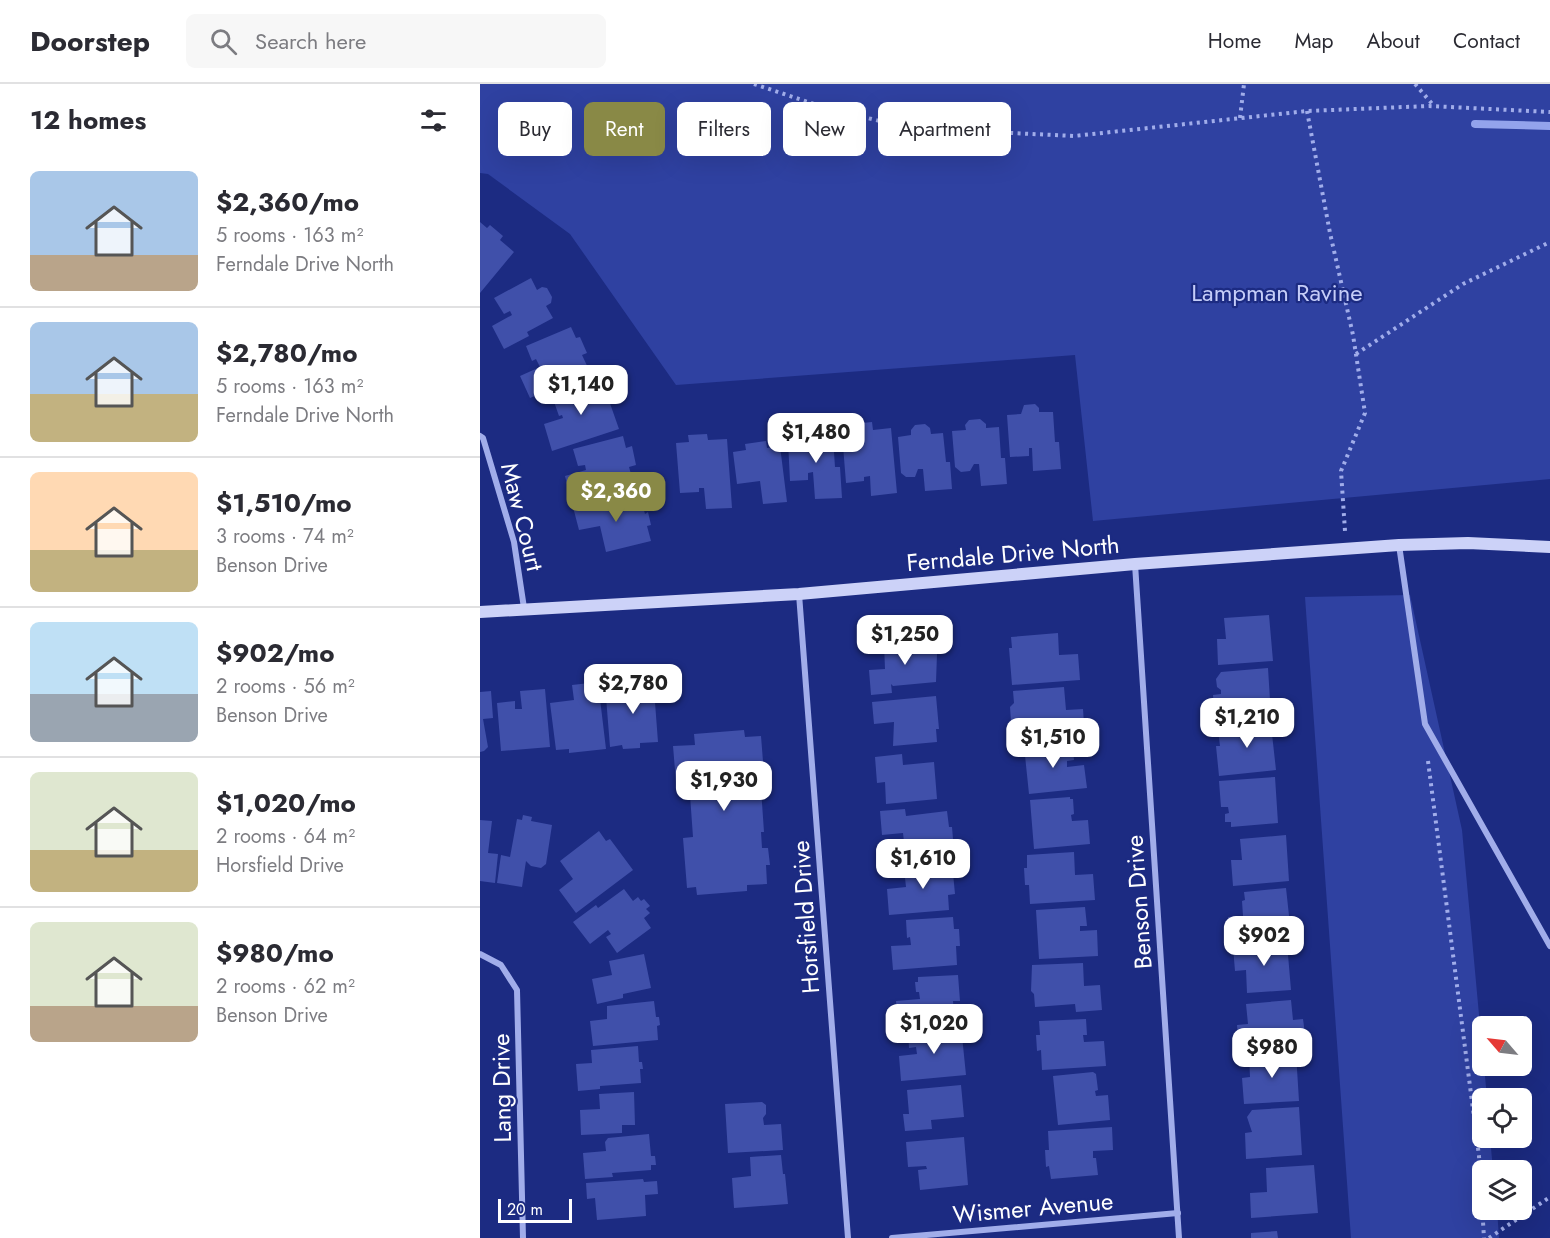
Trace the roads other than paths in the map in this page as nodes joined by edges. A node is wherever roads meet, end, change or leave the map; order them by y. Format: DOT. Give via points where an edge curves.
graph roads {
  1 [pos="480,436"];
  2 [pos="1400,545"];
  3 [pos="1550,547"];
  4 [pos="1135,564"];
  5 [pos="799,594"];
  6 [pos="524,608"];
  7 [pos="480,612"];
  8 [pos="1550,946"];
  9 [pos="480,954"];
  10 [pos="1178,1214"];
  11 [pos="523,1238"];
  12 [pos="848,1238"];
  13 [pos="892,1238"];
  14 [pos="1179,1238"];
  1 -- 6 [label="street, Maw Court" via="514,542"];
  2 -- 3 [label="main road, Ferndale Drive North"];
  2 -- 4 [label="main road, Ferndale Drive North"];
  2 -- 8 [label="street" via="1425,724"];
  4 -- 5 [label="main road, Ferndale Drive North"];
  4 -- 10 [label="street, Benson Drive"];
  5 -- 6 [label="main road, Ferndale Drive North"];
  5 -- 12 [label="street, Horsfield Drive"];
  6 -- 7 [label="main road, Ferndale Drive North"];
  9 -- 11 [label="street, Lang Drive" via="501,965 517,990"];
  10 -- 13 [label="street, Wismer Avenue"];
  10 -- 14 [label="street, Benson Drive"];
}
